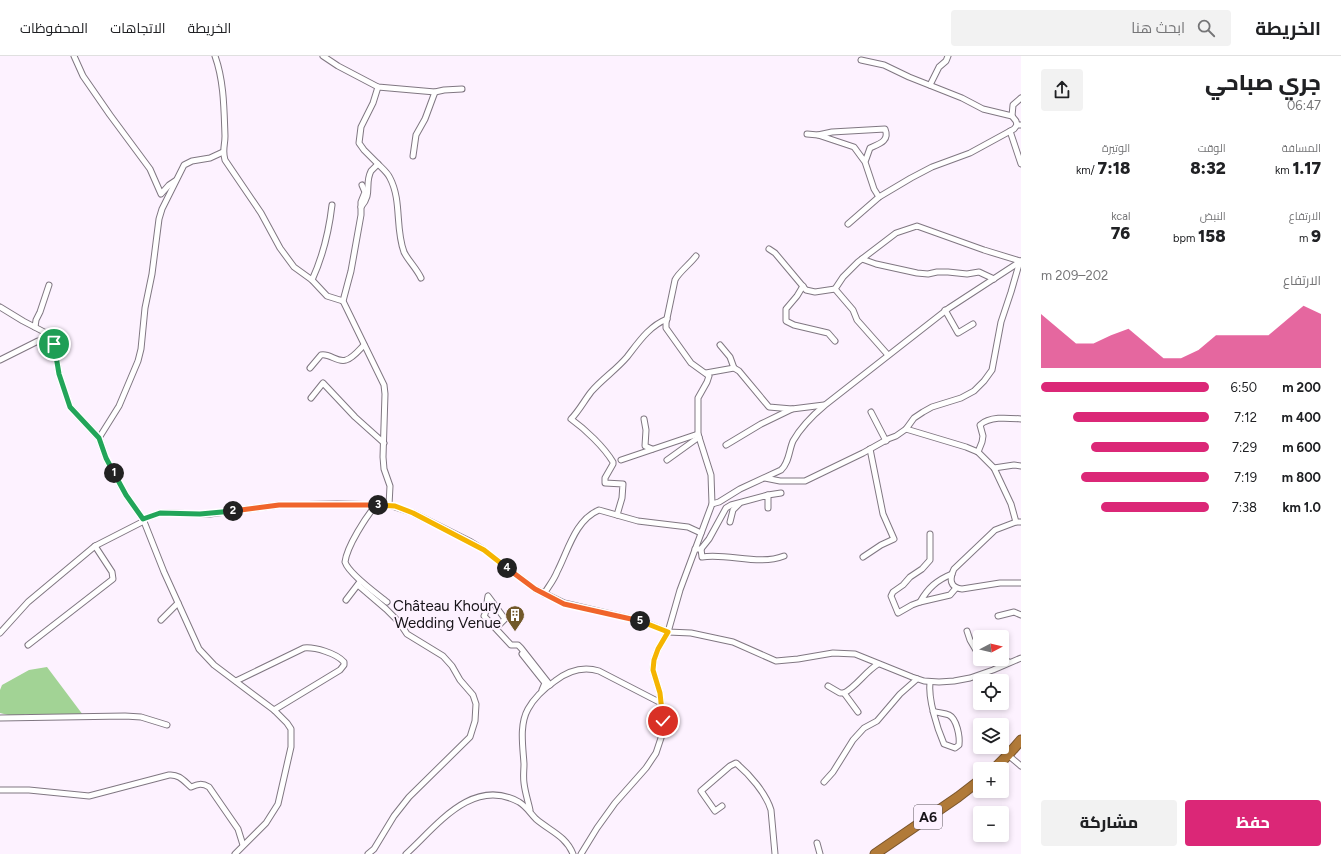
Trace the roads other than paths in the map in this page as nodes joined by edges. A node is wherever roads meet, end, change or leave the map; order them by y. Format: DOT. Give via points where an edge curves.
graph roads {
  1 [pos="74,56"];
  2 [pos="215,56"];
  3 [pos="323,56"];
  4 [pos="948,56"];
  5 [pos="861,60"];
  6 [pos="930,85"];
  7 [pos="378,86"];
  8 [pos="462,89"];
  9 [pos="435,92"];
  10 [pos="1021,98"];
  11 [pos="1012,116"];
  12 [pos="1019,125"];
  13 [pos="1010,131"];
  14 [pos="807,134"];
  15 [pos="818,135"];
  16 [pos="222,152"];
  17 [pos="413,156"];
  18 [pos="865,162"];
  19 [pos="378,164"];
  20 [pos="1021,164"];
  21 [pos="175,181"];
  22 [pos="362,185"];
  23 [pos="878,197"];
  24 [pos="332,205"];
  25 [pos="361,207"];
  26 [pos="848,224"];
  27 [pos="769,249"];
  28 [pos="696,256"];
  29 [pos="862,259"];
  30 [pos="1021,261"];
  31 [pos="421,278"];
  32 [pos="994,279"];
  33 [pos="312,280"];
  34 [pos="50,285"];
  35 [pos="803,286"];
  36 [pos="835,289"];
  37 [pos="343,301"];
  38 [pos="0,307"];
  39 [pos="945,310"];
  40 [pos="667,319"];
  41 [pos="973,324"];
  42 [pos="34,327"];
  43 [pos="51,337"];
  44 [pos="835,341"];
  45 [pos="364,345"];
  46 [pos="720,345"];
  47 [pos="888,356"];
  48 [pos="0,360"];
  49 [pos="310,368"];
  50 [pos="734,368"];
  51 [pos="706,373"];
  52 [pos="311,398"];
  53 [pos="825,404"];
  54 [pos="792,409"];
  55 [pos="871,412"];
  56 [pos="644,419"];
  57 [pos="1021,419"];
  58 [pos="906,429"];
  59 [pos="698,436"];
  60 [pos="99,438"];
  61 [pos="886,441"];
  62 [pos="384,443"];
  63 [pos="726,446"];
  64 [pos="652,449"];
  65 [pos="870,449"];
  66 [pos="978,452"];
  67 [pos="621,460"];
  68 [pos="667,460"];
  69 [pos="1021,466"];
  70 [pos="994,468"];
  71 [pos="764,478"];
  72 [pos="781,492"];
  73 [pos="768,495"];
  74 [pos="738,503"];
  75 [pos="712,504"];
  76 [pos="376,505"];
  77 [pos="389,505"];
  78 [pos="768,508"];
  79 [pos="617,515"];
  80 [pos="143,520"];
  81 [pos="730,522"];
  82 [pos="1019,522"];
  83 [pos="701,533"];
  84 [pos="930,534"];
  85 [pos="95,546"];
  86 [pos="698,549"];
  87 [pos="784,556"];
  88 [pos="863,557"];
  89 [pos="952,574"];
  90 [pos="360,583"];
  91 [pos="1021,583"];
  92 [pos="956,588"];
  93 [pos="544,594"];
  94 [pos="346,600"];
  95 [pos="386,602"];
  96 [pos="920,602"];
  97 [pos="178,603"];
  98 [pos="1021,615"];
  99 [pos="998,616"];
  100 [pos="160,620"];
  101 [pos="496,628"];
  102 [pos="967,631"];
  103 [pos="0,632"];
  104 [pos="668,632"];
  105 [pos="28,645"];
  106 [pos="973,646"];
  107 [pos="522,654"];
  108 [pos="1021,658"];
  109 [pos="1009,662"];
  110 [pos="878,664"];
  111 [pos="1001,666"];
  112 [pos="917,679"];
  113 [pos="236,681"];
  114 [pos="930,682"];
  115 [pos="550,685"];
  116 [pos="828,686"];
  117 [pos="542,691"];
  118 [pos="844,693"];
  119 [pos="661,703"];
  120 [pos="274,710"];
  121 [pos="858,712"];
  122 [pos="933,712"];
  123 [pos="0,718"];
  124 [pos="167,725"];
  125 [pos="1021,740"];
  126 [pos="1008,755"];
  127 [pos="1001,762"];
  128 [pos="1021,766"];
  129 [pos="824,782"];
  130 [pos="973,785"];
  131 [pos="0,790"];
  132 [pos="722,806"];
  133 [pos="530,810"];
  134 [pos="816,843"];
  135 [pos="243,844"];
  136 [pos="235,854"];
  137 [pos="368,854"];
  138 [pos="406,854"];
  139 [pos="573,854"];
  140 [pos="581,854"];
  141 [pos="775,854"];
  142 [pos="820,854"];
  143 [pos="875,854"];
  1 -- 21 [label="street" via="83,76 150,169 161,194"];
  2 -- 16 [label="street" via="224,107"];
  3 -- 7 [label="street"];
  4 -- 6 [label="street"];
  5 -- 6 [label="street" via="884,65"];
  6 -- 11 [label="street" via="984,109"];
  7 -- 9 [label="street"];
  7 -- 19 [label="street" via="361,127 359,143"];
  8 -- 9 [label="street"];
  9 -- 17 [label="street" via="416,135"];
  10 -- 11 [label="street" via="1013,105"];
  11 -- 12 [label="street"];
  12 -- 13 [label="street"];
  13 -- 20 [label="street"];
  13 -- 23 [label="street" via="970,153 921,172"];
  14 -- 15 [label="street"];
  15 -- 18 [label="street" via="854,147"];
  15 -- 18 [label="street" via="885,129 886,138 870,148"];
  16 -- 21 [label="street" via="186,164"];
  16 -- 33 [label="street" via="258,207 280,248 294,267"];
  18 -- 23 [label="street"];
  19 -- 25 [label="street" via="372,171 366,201"];
  19 -- 31 [label="street" via="390,177 396,195 405,253"];
  21 -- 60 [label="street" via="159,219 138,361 119,406"];
  22 -- 25 [label="street" via="365,190"];
  23 -- 26 [label="street"];
  24 -- 33 [label="street" via="327,236"];
  25 -- 37 [label="street" via="351,271"];
  27 -- 35 [label="street"];
  28 -- 40 [label="street" via="676,276"];
  29 -- 30 [label="street" via="896,233 917,226"];
  29 -- 32 [label="street" via="917,273 978,272"];
  29 -- 36 [label="street" via="843,277"];
  30 -- 32 [label="street"];
  30 -- 58 [label="street" via="1003,312 994,364 989,376 974,391 923,412 914,418"];
  32 -- 39 [label="street"];
  33 -- 37 [label="street" via="327,296"];
  34 -- 42 [label="street"];
  35 -- 36 [label="street" via="806,290 815,292"];
  35 -- 44 [label="street" via="786,309 786,321 828,334"];
  36 -- 47 [label="street"];
  37 -- 45 [label="street"];
  38 -- 42 [label="street"];
  39 -- 41 [label="street" via="958,333"];
  39 -- 47 [label="street"];
  40 -- 51 [label="street" via="666,328 691,363"];
  40 -- 79 [label="street" via="658,323 636,345 592,391 571,419 597,442 613,462 605,483 623,484"];
  42 -- 43 [label="street"];
  43 -- 48 [label="street"];
  43 -- 60 [label="street" via="70,407"];
  45 -- 49 [label="street" via="347,360 341,361 328,354 320,355"];
  45 -- 62 [label="street" via="384,390"];
  46 -- 50 [label="street" via="730,357"];
  47 -- 53 [label="street"];
  50 -- 51 [label="street"];
  50 -- 54 [label="street" via="768,407"];
  51 -- 59 [label="street" via="709,378 698,398"];
  52 -- 62 [label="street" via="324,383 355,417"];
  53 -- 54 [label="street"];
  53 -- 71 [label="street" via="794,440 783,469"];
  54 -- 63 [label="street" via="749,430"];
  55 -- 61 [label="street"];
  56 -- 64 [label="street" via="645,446"];
  57 -- 66 [label="street" via="1002,418 980,425 983,436"];
  58 -- 61 [label="street"];
  58 -- 66 [label="street"];
  59 -- 64 [label="street"];
  59 -- 68 [label="street"];
  59 -- 75 [label="street" via="711,475"];
  60 -- 80 [label="street" via="112,470"];
  61 -- 65 [label="street"];
  62 -- 77 [label="street" via="384,469 390,486"];
  64 -- 67 [label="street"];
  65 -- 71 [label="street" via="805,481"];
  65 -- 88 [label="street" via="883,514 894,539"];
  66 -- 70 [label="street"];
  69 -- 70 [label="street"];
  70 -- 82 [label="street"];
  71 -- 75 [label="street"];
  72 -- 73 [label="street"];
  73 -- 74 [label="street"];
  73 -- 78 [label="street"];
  74 -- 81 [label="street"];
  74 -- 86 [label="street" via="726,508 709,539"];
  75 -- 83 [label="street"];
  76 -- 77 [label="street"];
  76 -- 80 [label="street" via="279,505 210,514 160,513"];
  76 -- 90 [label="street" via="368,514 345,558 346,565"];
  77 -- 93 [label="street" via="413,513 472,542"];
  79 -- 83 [label="street" via="650,523 688,526"];
  79 -- 93 [label="street" via="599,510 586,519"];
  80 -- 85 [label="street"];
  80 -- 97 [label="street"];
  82 -- 89 [label="street" via="994,530 954,569"];
  83 -- 86 [label="street"];
  84 -- 96 [label="street" via="930,560 891,596 898,613"];
  85 -- 103 [label="street" via="28,602"];
  85 -- 105 [label="street" via="112,572 113,579"];
  86 -- 87 [label="street" via="702,557 714,555 766,560"];
  86 -- 104 [label="street" via="680,590"];
  89 -- 92 [label="street" via="951,582"];
  89 -- 96 [label="street" via="943,577 928,590"];
  90 -- 94 [label="street"];
  90 -- 95 [label="street"];
  90 -- 137 [label="street" via="408,634 447,660 473,695 476,704 474,728 470,737 409,797"];
  91 -- 92 [label="street"];
  92 -- 96 [label="street" via="950,595"];
  93 -- 104 [label="street" via="564,604 644,622"];
  97 -- 100 [label="street"];
  97 -- 113 [label="street" via="199,649 214,665"];
  98 -- 99 [label="street" via="1014,612"];
  101 -- 101 [label="street" via="484,616 488,610 488,596 505,619"];
  101 -- 115 [label="street" via="512,646 518,645 521,648"];
  102 -- 106 [label="street"];
  104 -- 110 [label="street" via="691,633 733,642 776,661 844,653 855,654"];
  104 -- 119 [label="street" via="658,649 653,670"];
  107 -- 117 [label="street" via="545,683"];
  108 -- 109 [label="street"];
  110 -- 112 [label="street"];
  110 -- 118 [label="street"];
  111 -- 114 [label="street" via="970,678"];
  112 -- 114 [label="street"];
  112 -- 129 [label="street" via="877,721 864,728 853,740 834,772"];
  113 -- 120 [label="street"];
  113 -- 120 [label="street" via="304,648 334,655 344,662 340,670"];
  114 -- 122 [label="street"];
  115 -- 117 [label="street"];
  115 -- 119 [label="street" via="571,672 591,669"];
  116 -- 118 [label="street"];
  117 -- 133 [label="street" via="528,708 523,727 524,782"];
  118 -- 121 [label="street"];
  119 -- 140 [label="street" via="662,730 656,754 615,803"];
  120 -- 135 [label="street" via="291,729 291,747 276,808 255,835"];
  122 -- 122 [label="street" via="944,744 955,748 959,745 959,740 953,718 950,715"];
  123 -- 124 [label="street" via="125,716 142,717"];
  125 -- 126 [label="highway"];
  126 -- 127 [label="highway"];
  126 -- 128 [label="street"];
  130 -- 143 [label="highway, A6"];
  131 -- 135 [label="street" via="89,796 175,774 191,787 202,784 209,787 238,829"];
  132 -- 141 [label="street" via="715,811 701,791 736,763 769,803"];
  133 -- 138 [label="street" via="518,802 500,796 473,798 447,814"];
  133 -- 139 [label="street" via="535,818 566,841"];
  134 -- 142 [label="street"];
  135 -- 136 [label="street"];
}
